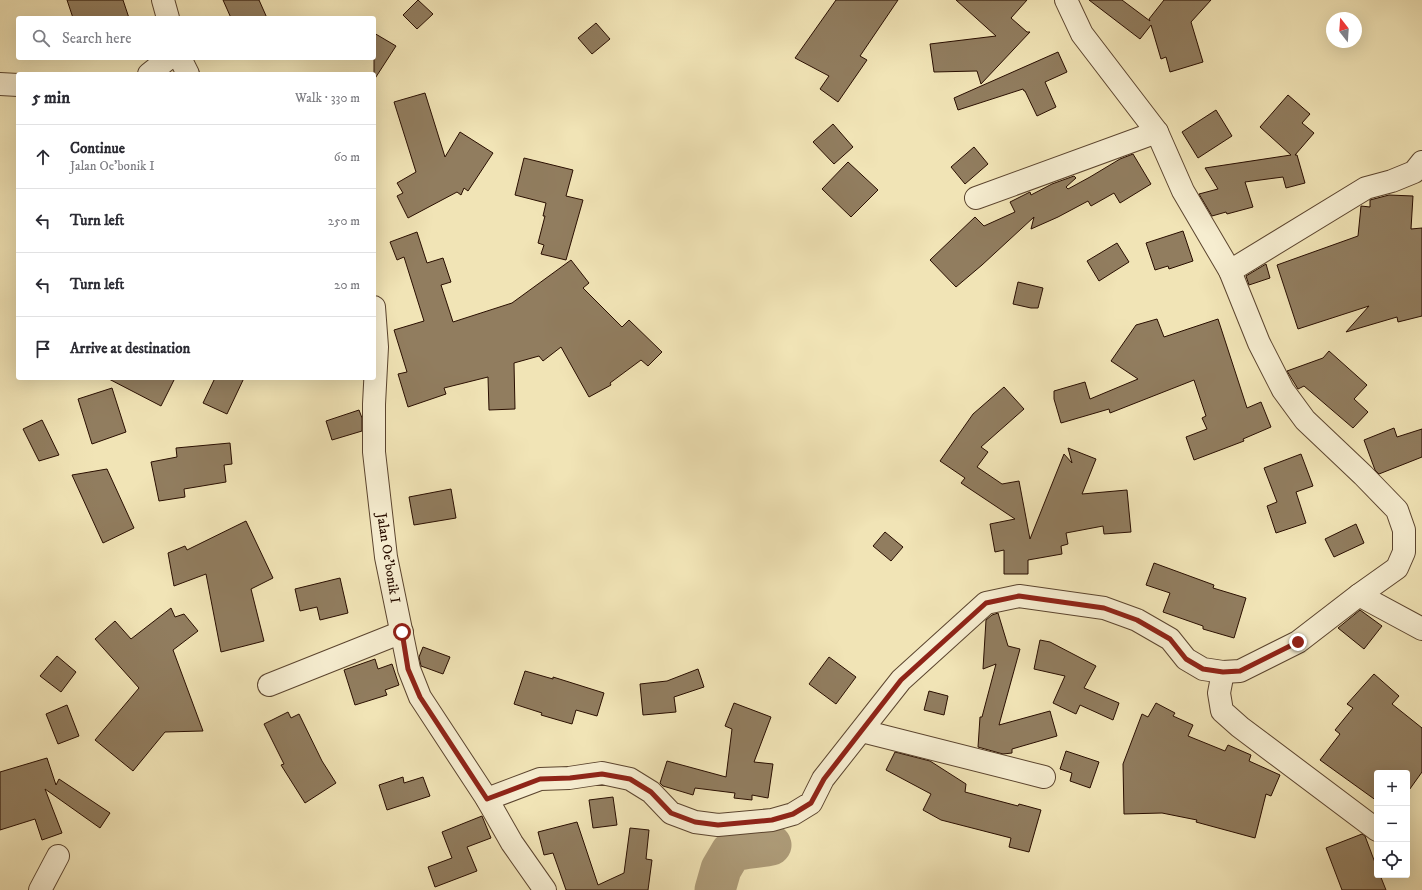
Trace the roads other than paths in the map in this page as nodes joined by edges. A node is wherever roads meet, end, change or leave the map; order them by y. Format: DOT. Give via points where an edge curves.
graph roads {
  1 [pos="163,0"];
  2 [pos="1066,0"];
  3 [pos="167,16"];
  4 [pos="166,60"];
  5 [pos="181,60"];
  6 [pos="152,72"];
  7 [pos="187,72"];
  8 [pos="0,84"];
  9 [pos="16,85"];
  10 [pos="1157,132"];
  11 [pos="1422,162"];
  12 [pos="976,198"];
  13 [pos="1230,271"];
  14 [pos="376,334"];
  15 [pos="376,366"];
  16 [pos="375,380"];
  17 [pos="1359,595"];
  18 [pos="1422,630"];
  19 [pos="402,632"];
  20 [pos="1223,672"];
  21 [pos="269,686"];
  22 [pos="862,731"];
  23 [pos="1044,777"];
  24 [pos="487,799"];
  25 [pos="1374,828"];
  26 [pos="58,856"];
  27 [pos="40,890"];
  28 [pos="545,890"];
  1 -- 3 [label="street"];
  2 -- 10 [label="street" via="1082,34"];
  4 -- 6 [label="street"];
  5 -- 7 [label="street"];
  8 -- 9 [label="street"];
  10 -- 12 [label="street"];
  10 -- 13 [label="street" via="1183,191"];
  11 -- 13 [label="street" via="1414,172 1366,188"];
  13 -- 17 [label="street" via="1283,390 1305,420 1397,510 1404,530 1404,552 1397,568"];
  14 -- 15 [label="street, Jalan Oe'bonik I"];
  16 -- 19 [label="street, Jalan Oe'bonik I" via="374,452 386,558"];
  17 -- 18 [label="street"];
  17 -- 20 [label="street" via="1298,642 1240,671"];
  19 -- 21 [label="street"];
  19 -- 24 [label="street, Jalan Oe'bonik I" via="408,669 420,697"];
  20 -- 22 [label="street" via="1203,669 1186,659 1170,639 1137,620 1104,608 1019,596 986,603 901,680"];
  20 -- 25 [label="street" via="1219,692 1222,711"];
  22 -- 23 [label="street"];
  22 -- 24 [label="street" via="824,779 811,803 793,814 772,820 718,825 695,822 671,813 651,792 630,779 602,774 540,779"];
  24 -- 28 [label="street, Jalan Oe'bonik I" via="512,843"];
  26 -- 27 [label="street"];
}
